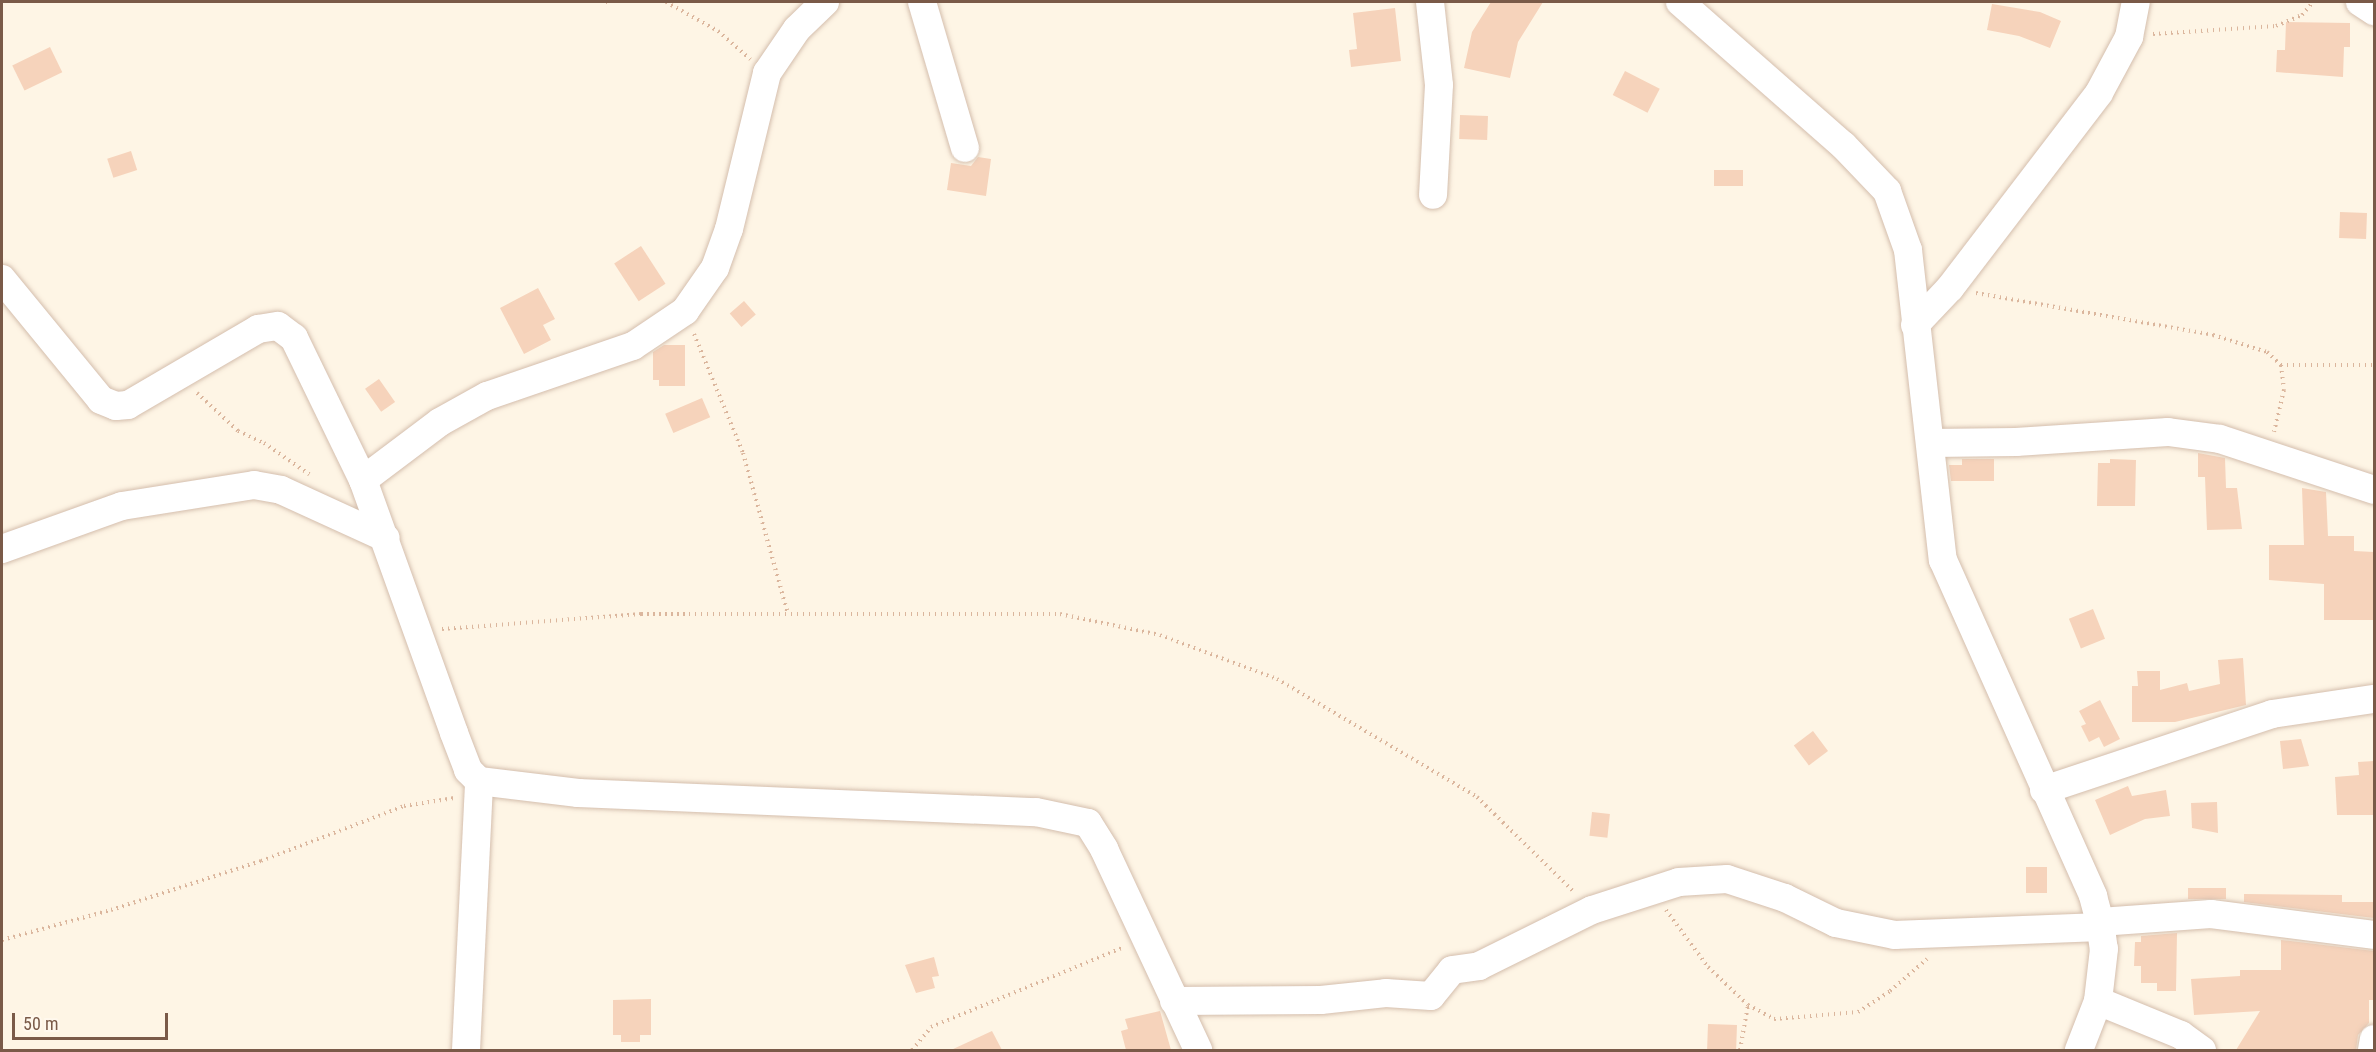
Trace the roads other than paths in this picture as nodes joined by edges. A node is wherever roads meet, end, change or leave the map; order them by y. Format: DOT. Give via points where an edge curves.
graph roads {
  1 [pos="825,2"];
  2 [pos="922,2"];
  3 [pos="1430,2"];
  4 [pos="1680,2"];
  5 [pos="2136,2"];
  6 [pos="2360,2"];
  7 [pos="2374,11"];
  8 [pos="965,148"];
  9 [pos="1433,195"];
  10 [pos="2,279"];
  11 [pos="1915,325"];
  12 [pos="1931,443"];
  13 [pos="363,480"];
  14 [pos="2374,490"];
  15 [pos="387,538"];
  16 [pos="2,549"];
  17 [pos="2374,699"];
  18 [pos="479,787"];
  19 [pos="2044,790"];
  20 [pos="2100,924"];
  21 [pos="2374,935"];
  22 [pos="1174,1001"];
  23 [pos="2098,1001"];
  24 [pos="2374,1039"];
  25 [pos="465,1050"];
  26 [pos="1198,1050"];
  27 [pos="2079,1050"];
  28 [pos="2202,1050"];
  29 [pos="2372,1050"];
  1 -- 13 [label="street" via="797,29 767,73 729,229 715,268 685,311 633,346 487,396 440,422"];
  2 -- 8 [label="street"];
  3 -- 9 [label="street" via="1439,85"];
  4 -- 11 [label="street" via="1843,145 1887,191 1908,250"];
  5 -- 11 [label="street" via="2129,37 2099,93 1950,288"];
  6 -- 7 [label="street"];
  10 -- 13 [label="street" via="101,400 116,406 129,405 258,328 278,326 294,338"];
  11 -- 12 [label="street"];
  12 -- 14 [label="street" via="2168,432 2220,440"];
  12 -- 19 [label="street" via="1943,560"];
  13 -- 15 [label="street"];
  15 -- 16 [label="street" via="281,490 254,485 122,506"];
  15 -- 18 [label="street" via="453,733"];
  17 -- 19 [label="street" via="2272,714"];
  18 -- 22 [label="street" via="1068,817 1091,826"];
  18 -- 25 [label="street"];
  19 -- 20 [label="street" via="2093,896"];
  20 -- 21 [label="street" via="2211,914"];
  20 -- 22 [label="street" via="1894,935 1836,923 1785,898 1727,879 1654,888 1592,910 1479,966 1452,970 1431,996 1386,993 1321,1000"];
  20 -- 23 [label="street" via="2104,949"];
  22 -- 26 [label="street"];
  23 -- 27 [label="street"];
  23 -- 28 [label="street" via="2181,1035"];
  24 -- 29 [label="street"];
}
